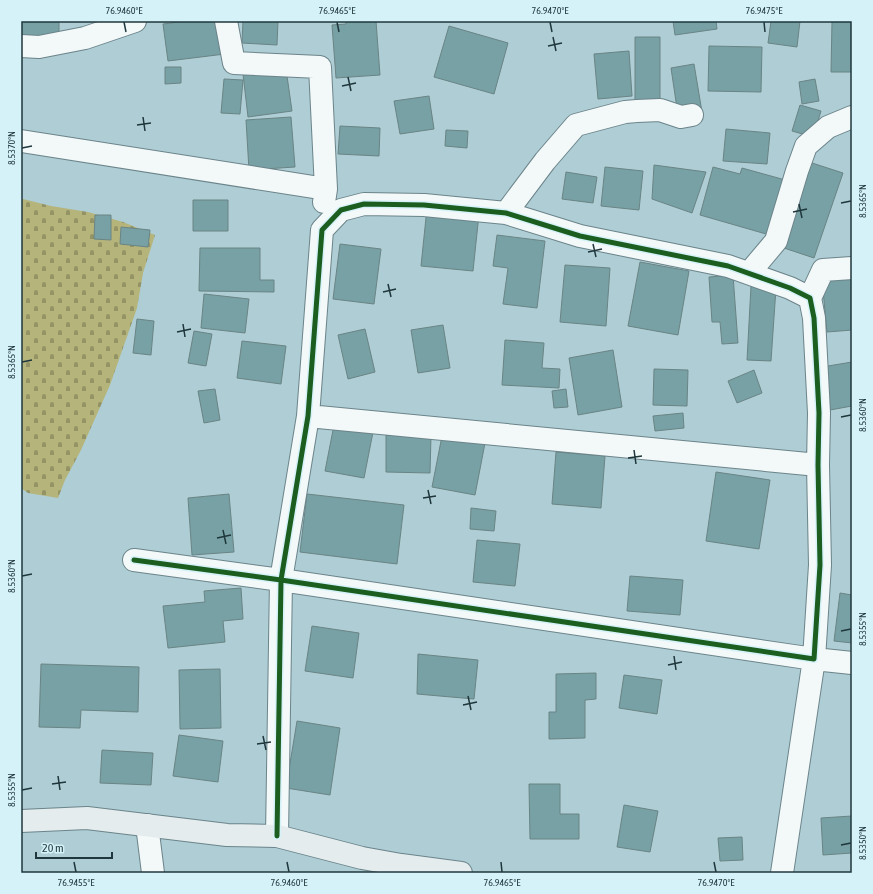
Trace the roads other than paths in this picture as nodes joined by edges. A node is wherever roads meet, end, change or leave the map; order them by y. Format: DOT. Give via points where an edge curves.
graph roads {
  1 [pos="135,21"];
  2 [pos="226,21"];
  3 [pos="21,46"];
  4 [pos="692,115"];
  5 [pos="852,117"];
  6 [pos="21,141"];
  7 [pos="326,189"];
  8 [pos="506,213"];
  9 [pos="322,230"];
  10 [pos="852,268"];
  11 [pos="749,273"];
  12 [pos="810,298"];
  13 [pos="308,416"];
  14 [pos="818,464"];
  15 [pos="134,560"];
  16 [pos="281,580"];
  17 [pos="814,659"];
  18 [pos="852,663"];
  19 [pos="21,821"];
  20 [pos="147,825"];
  21 [pos="277,836"];
  22 [pos="402,869"];
  23 [pos="153,873"];
  24 [pos="461,873"];
  25 [pos="782,873"];
  1 -- 3 [label="street" via="85,38 40,47"];
  2 -- 7 [label="street" via="234,63 320,67"];
  4 -- 8 [label="street" via="681,117 660,110 625,112 576,125 544,161"];
  5 -- 11 [label="street" via="828,127 806,146 776,241"];
  6 -- 7 [label="street"];
  7 -- 9 [label="street"];
  8 -- 9 [label="street" via="424,205 364,204 341,210"];
  8 -- 11 [label="street" via="580,236 728,266"];
  9 -- 13 [label="street"];
  10 -- 12 [label="street" via="823,270"];
  11 -- 12 [label="street"];
  12 -- 14 [label="street" via="817,366"];
  13 -- 14 [label="street"];
  13 -- 16 [label="street"];
  14 -- 17 [label="street" via="820,565"];
  15 -- 16 [label="street"];
  16 -- 17 [label="street"];
  16 -- 21 [label="street"];
  17 -- 18 [label="street"];
  17 -- 25 [label="street"];
  19 -- 20 [label="main road" via="87,818"];
  20 -- 21 [label="main road" via="227,835"];
  20 -- 23 [label="street"];
  21 -- 22 [label="main road"];
  22 -- 24 [label="main road"];
}
